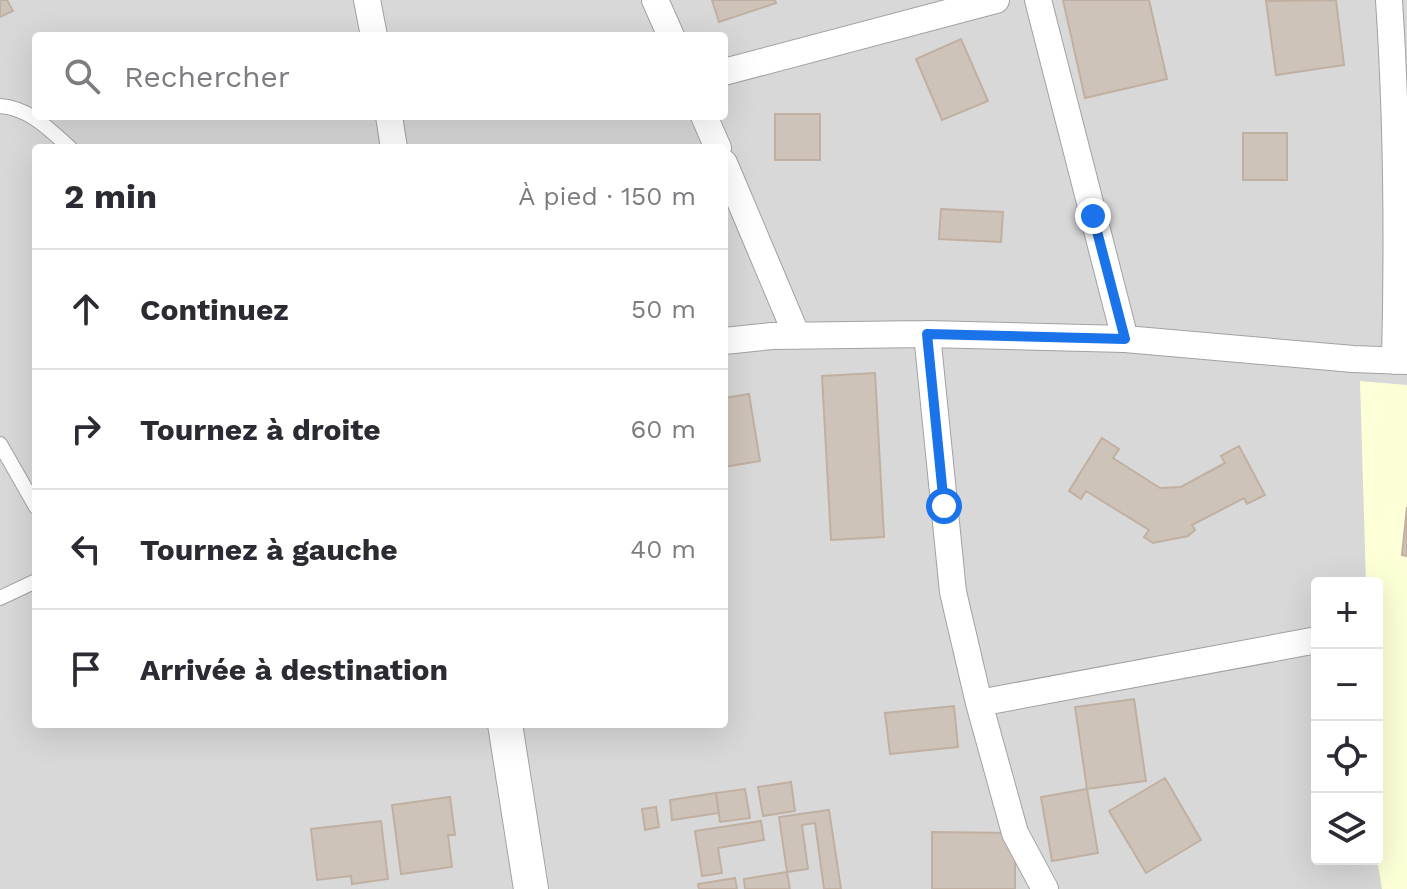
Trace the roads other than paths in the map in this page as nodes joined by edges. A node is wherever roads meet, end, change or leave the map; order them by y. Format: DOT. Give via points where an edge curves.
graph roads {
  1 [pos="367,0"];
  2 [pos="655,0"];
  3 [pos="996,0"];
  4 [pos="1038,0"];
  5 [pos="1389,0"];
  6 [pos="373,32"];
  7 [pos="669,32"];
  8 [pos="728,71"];
  9 [pos="1401,88"];
  10 [pos="0,106"];
  11 [pos="32,117"];
  12 [pos="37,120"];
  13 [pos="390,120"];
  14 [pos="706,120"];
  15 [pos="66,144"];
  16 [pos="393,144"];
  17 [pos="716,144"];
  18 [pos="728,172"];
  19 [pos="927,334"];
  20 [pos="797,336"];
  21 [pos="1125,339"];
  22 [pos="728,341"];
  23 [pos="1401,361"];
  24 [pos="0,444"];
  25 [pos="32,500"];
  26 [pos="32,583"];
  27 [pos="0,598"];
  28 [pos="1311,641"];
  29 [pos="979,703"];
  30 [pos="506,728"];
  31 [pos="531,889"];
  32 [pos="1045,889"];
  1 -- 6 [label="street"];
  2 -- 7 [label="street"];
  3 -- 8 [label="street"];
  4 -- 21 [label="street"];
  5 -- 9 [label="street"];
  9 -- 23 [label="street"];
  10 -- 11 [label="lane" via="16,107"];
  12 -- 15 [label="lane"];
  13 -- 16 [label="street"];
  14 -- 17 [label="street"];
  18 -- 20 [label="street"];
  19 -- 20 [label="street"];
  19 -- 21 [label="street"];
  19 -- 29 [label="street" via="953,592"];
  20 -- 22 [label="street"];
  21 -- 23 [label="street"];
  24 -- 25 [label="lane"];
  26 -- 27 [label="lane"];
  28 -- 29 [label="street"];
  29 -- 32 [label="street" via="1015,833"];
  30 -- 31 [label="street"];
}
